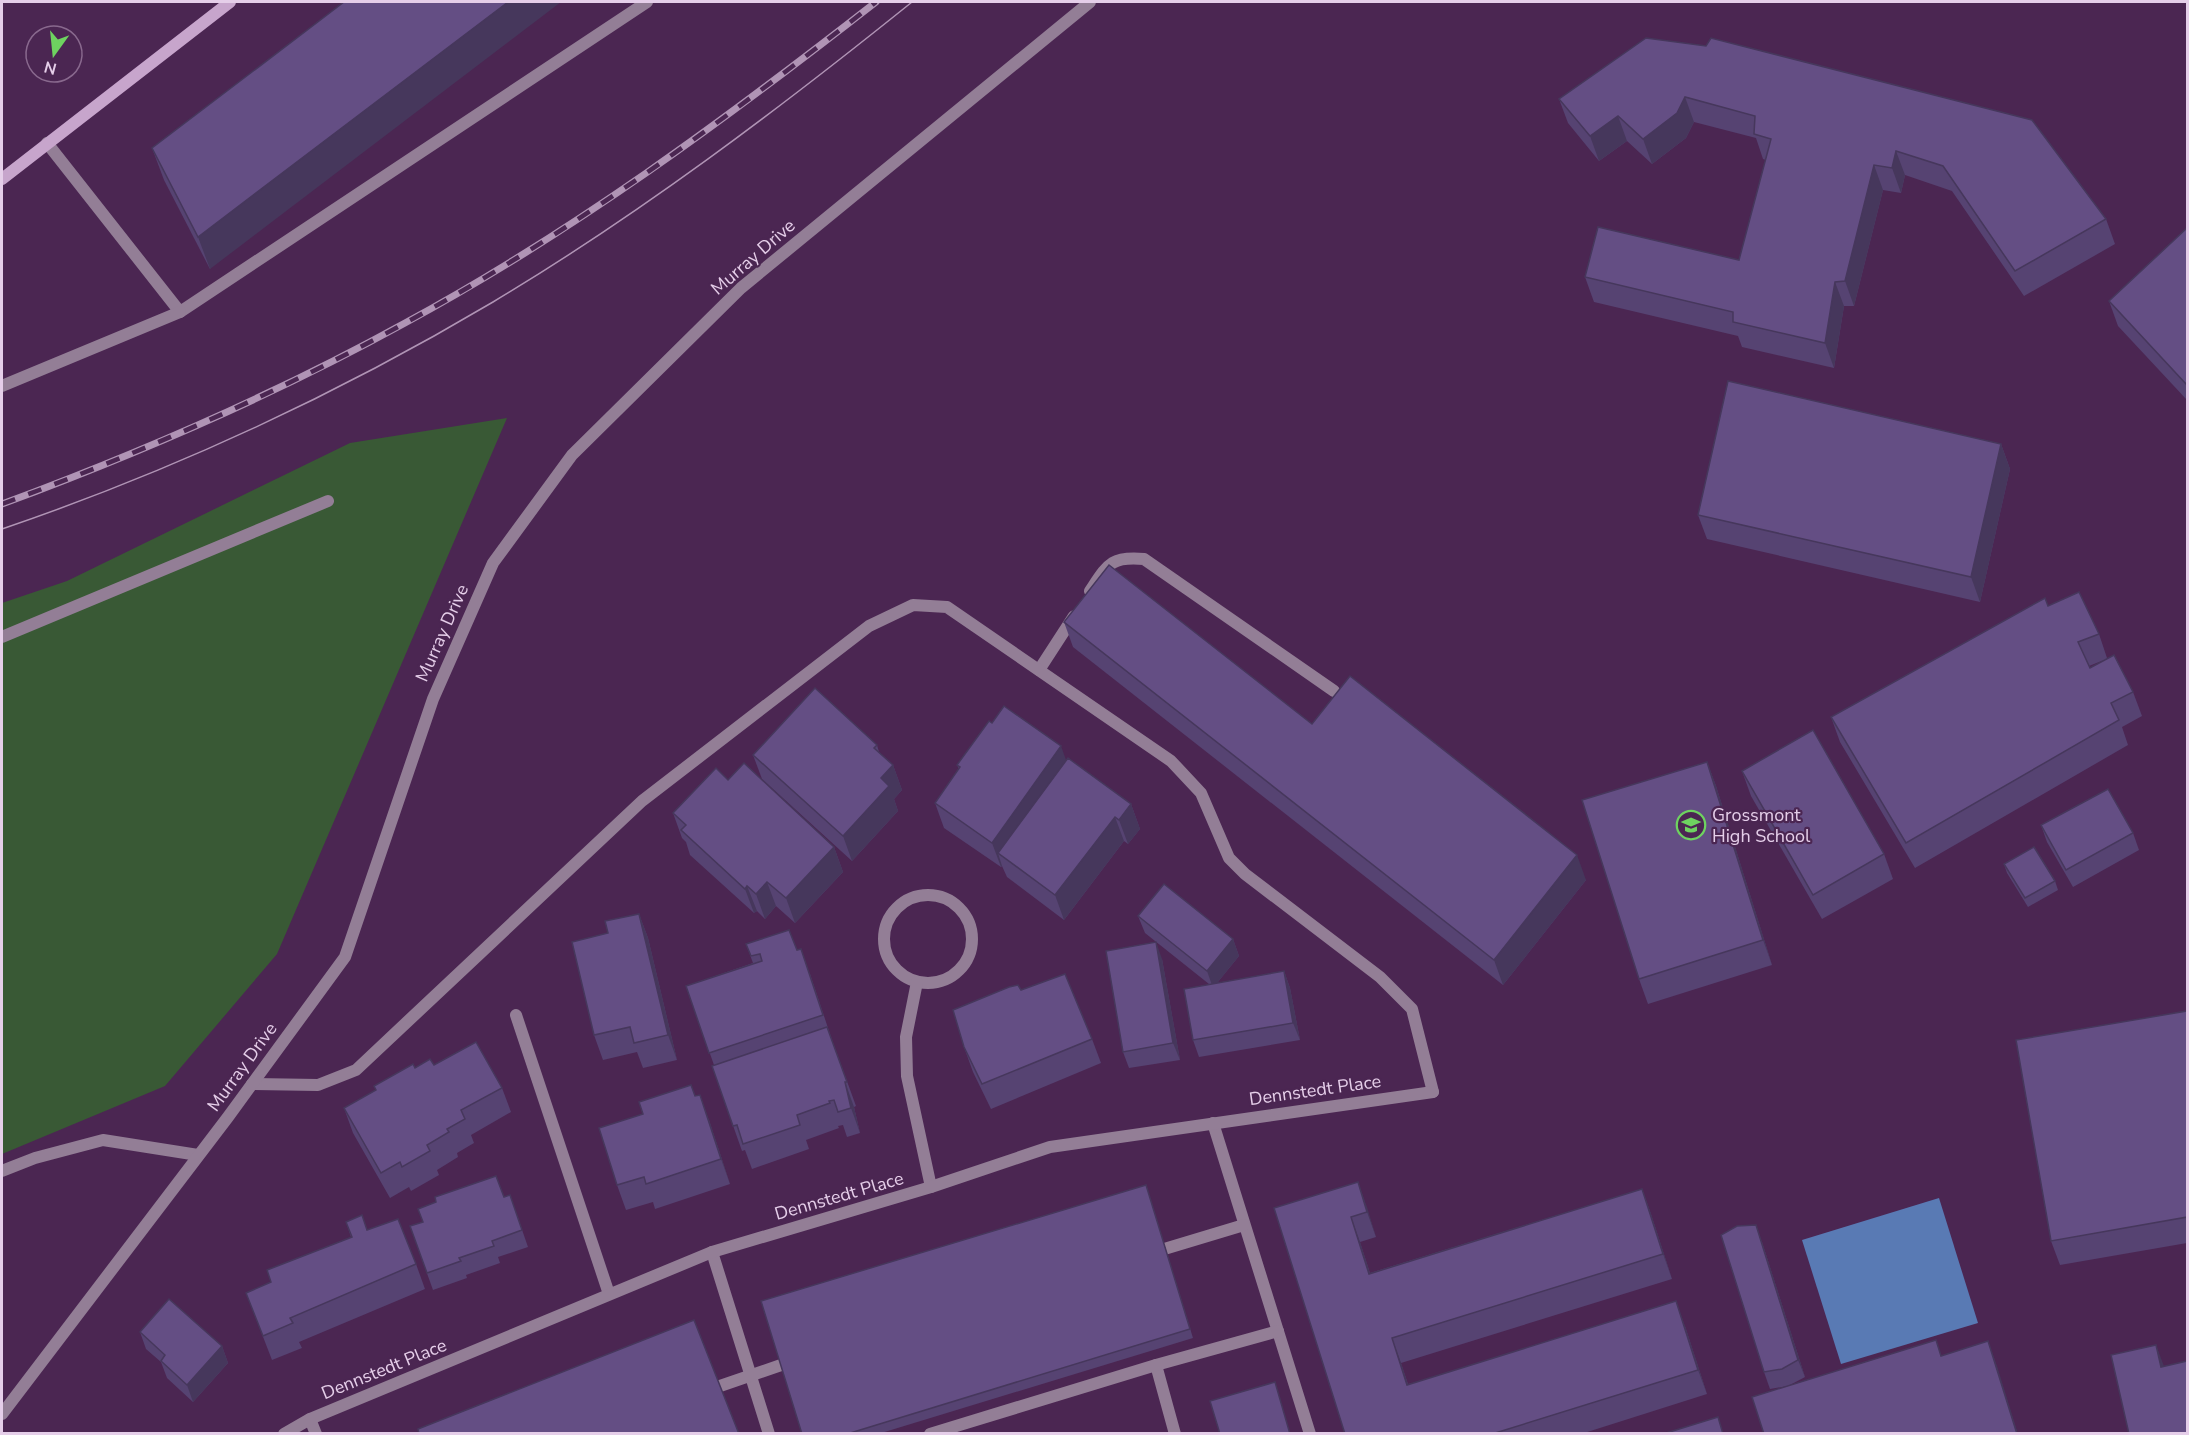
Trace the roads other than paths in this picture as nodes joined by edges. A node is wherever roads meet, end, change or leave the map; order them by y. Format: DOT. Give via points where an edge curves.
graph roads {
  1 [pos="230,2"];
  2 [pos="647,2"];
  3 [pos="1090,2"];
  4 [pos="47,143"];
  5 [pos="2,179"];
  6 [pos="180,312"];
  7 [pos="2,386"];
  8 [pos="327,501"];
  9 [pos="2,637"];
  10 [pos="1039,670"];
  11 [pos="1334,691"];
  12 [pos="917,982"];
  13 [pos="516,1015"];
  14 [pos="252,1084"];
  15 [pos="1213,1123"];
  16 [pos="198,1155"];
  17 [pos="2,1171"];
  18 [pos="931,1187"];
  19 [pos="1244,1225"];
  20 [pos="712,1252"];
  21 [pos="1147,1254"];
  22 [pos="609,1294"];
  23 [pos="1278,1332"];
  24 [pos="784,1364"];
  25 [pos="1156,1365"];
  26 [pos="751,1374"];
  27 [pos="720,1386"];
  28 [pos="2,1414"];
  29 [pos="310,1419"];
  30 [pos="284,1434"];
  31 [pos="316,1434"];
  32 [pos="769,1434"];
  33 [pos="930,1434"];
  34 [pos="1175,1434"];
  35 [pos="1310,1434"];
  1 -- 4 [label="main road"];
  2 -- 6 [label="street"];
  3 -- 14 [label="street, Murray Drive" via="741,288 572,455 493,563 433,699 345,957"];
  4 -- 5 [label="main road"];
  4 -- 6 [label="street"];
  6 -- 7 [label="street"];
  8 -- 9 [label="street"];
  10 -- 11 [label="street" via="1107,566 1122,557 1144,559"];
  10 -- 14 [label="street" via="948,607 913,605 869,626 642,801 356,1070 318,1085"];
  10 -- 15 [label="street, Dennstedt Place" via="1172,761 1201,792 1229,858 1380,977 1412,1009 1433,1092"];
  12 -- 12 [label="street" via="948,979 969,957 970,926 952,901 938,895 922,894 901,903 886,921 882,936 884,952 892,965"];
  12 -- 18 [label="street" via="906,1037 907,1076"];
  13 -- 22 [label="street"];
  14 -- 16 [label="street, Murray Drive"];
  15 -- 18 [label="street, Dennstedt Place" via="1050,1147"];
  15 -- 19 [label="street"];
  16 -- 17 [label="street" via="103,1140"];
  16 -- 28 [label="street, Murray Drive"];
  18 -- 20 [label="street, Dennstedt Place"];
  19 -- 21 [label="street"];
  19 -- 23 [label="street"];
  20 -- 22 [label="street, Dennstedt Place"];
  20 -- 26 [label="street"];
  22 -- 29 [label="street, Dennstedt Place"];
  23 -- 25 [label="street"];
  23 -- 35 [label="street"];
  24 -- 26 [label="street"];
  25 -- 33 [label="street"];
  25 -- 34 [label="street"];
  26 -- 27 [label="street"];
  26 -- 32 [label="street"];
  29 -- 30 [label="street, Dennstedt Place"];
  29 -- 31 [label="street"];
}
